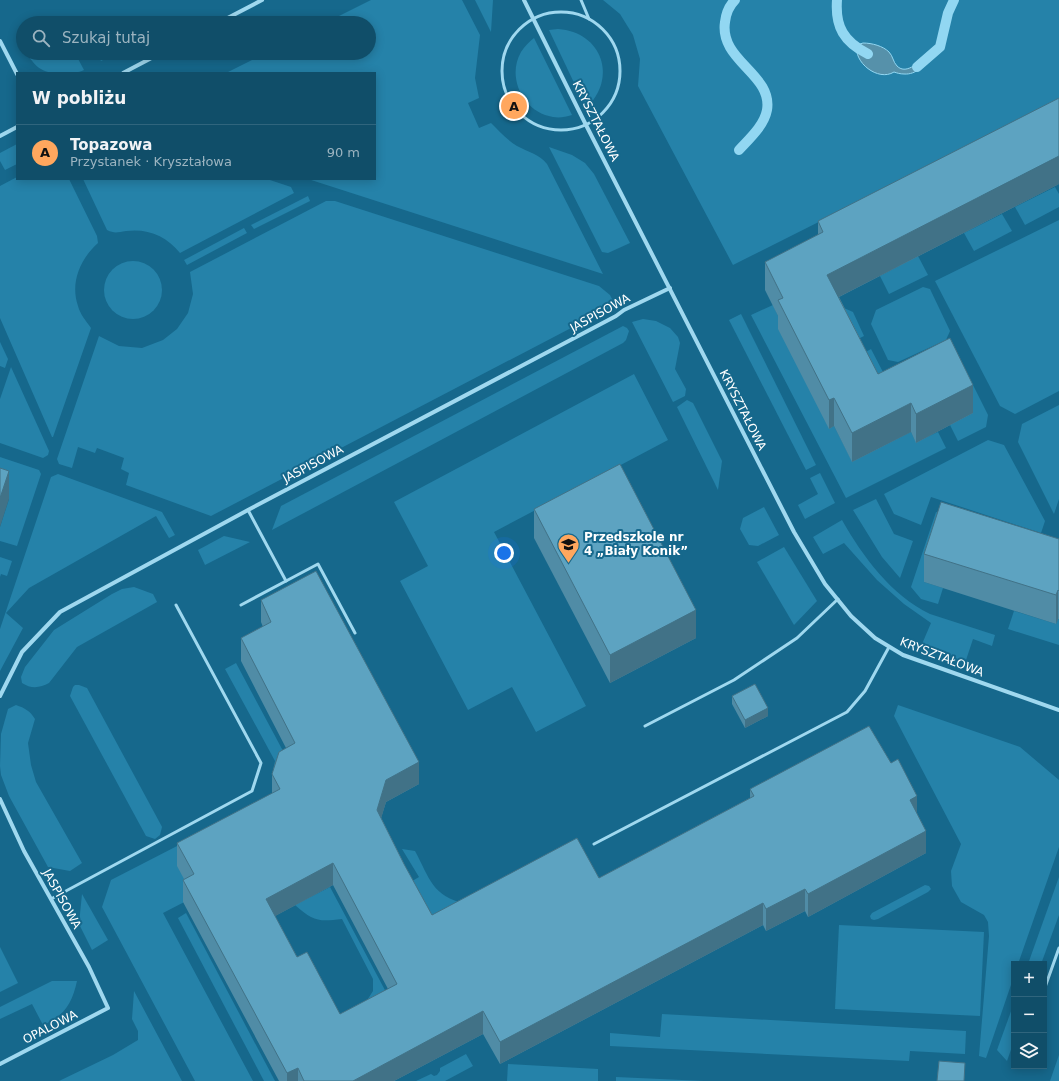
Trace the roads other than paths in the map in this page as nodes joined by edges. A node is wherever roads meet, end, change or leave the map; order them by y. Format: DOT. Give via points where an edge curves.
graph roads {
  1 [pos="262,0"];
  2 [pos="524,0"];
  3 [pos="581,0"];
  4 [pos="231,16"];
  5 [pos="534,18"];
  6 [pos="589,19"];
  7 [pos="0,41"];
  8 [pos="148,60"];
  9 [pos="16,72"];
  10 [pos="125,72"];
  11 [pos="586,125"];
  12 [pos="16,128"];
  13 [pos="0,136"];
  14 [pos="670,288"];
  15 [pos="248,510"];
  16 [pos="286,581"];
  17 [pos="838,599"];
  18 [pos="176,605"];
  19 [pos="241,605"];
  20 [pos="355,632"];
  21 [pos="888,647"];
  22 [pos="0,696"];
  23 [pos="1059,710"];
  24 [pos="645,726"];
  25 [pos="0,799"];
  26 [pos="594,844"];
  27 [pos="51,899"];
  28 [pos="1059,948"];
  29 [pos="1047,982"];
  30 [pos="108,1008"];
  31 [pos="0,1064"];
  1 -- 4 [label="street"];
  2 -- 5 [label="street, KRYSZTAŁOWA"];
  3 -- 6 [label="lane"];
  5 -- 6 [label="lane" via="552,12 571,13"];
  5 -- 11 [label="street, KRYSZTAŁOWA"];
  5 -- 11 [label="lane" via="518,30 507,48 502,68 504,88 514,106 528,121 547,129 567,130"];
  6 -- 11 [label="lane" via="608,35 617,50 620,68 612,102 601,115"];
  7 -- 9 [label="street"];
  8 -- 10 [label="street"];
  11 -- 14 [label="street, KRYSZTAŁOWA"];
  12 -- 13 [label="street"];
  14 -- 15 [label="street, JASPISOWA"];
  14 -- 17 [label="street, KRYSZTAŁOWA" via="794,532 825,584"];
  15 -- 16 [label="lane"];
  15 -- 22 [label="street, JASPISOWA" via="60,612 22,652"];
  16 -- 19 [label="lane"];
  16 -- 20 [label="lane" via="318,564"];
  17 -- 21 [label="street, KRYSZTAŁOWA" via="856,620"];
  17 -- 24 [label="lane" via="797,638 734,680"];
  18 -- 27 [label="lane" via="261,763 252,790"];
  21 -- 23 [label="street, KRYSZTAŁOWA" via="903,655"];
  21 -- 26 [label="lane" via="865,691 847,712"];
  25 -- 27 [label="street, JASPISOWA" via="24,851"];
  27 -- 30 [label="street, JASPISOWA" via="89,967"];
  28 -- 29 [label="lane"];
  30 -- 31 [label="street, OPALOWA"];
}
